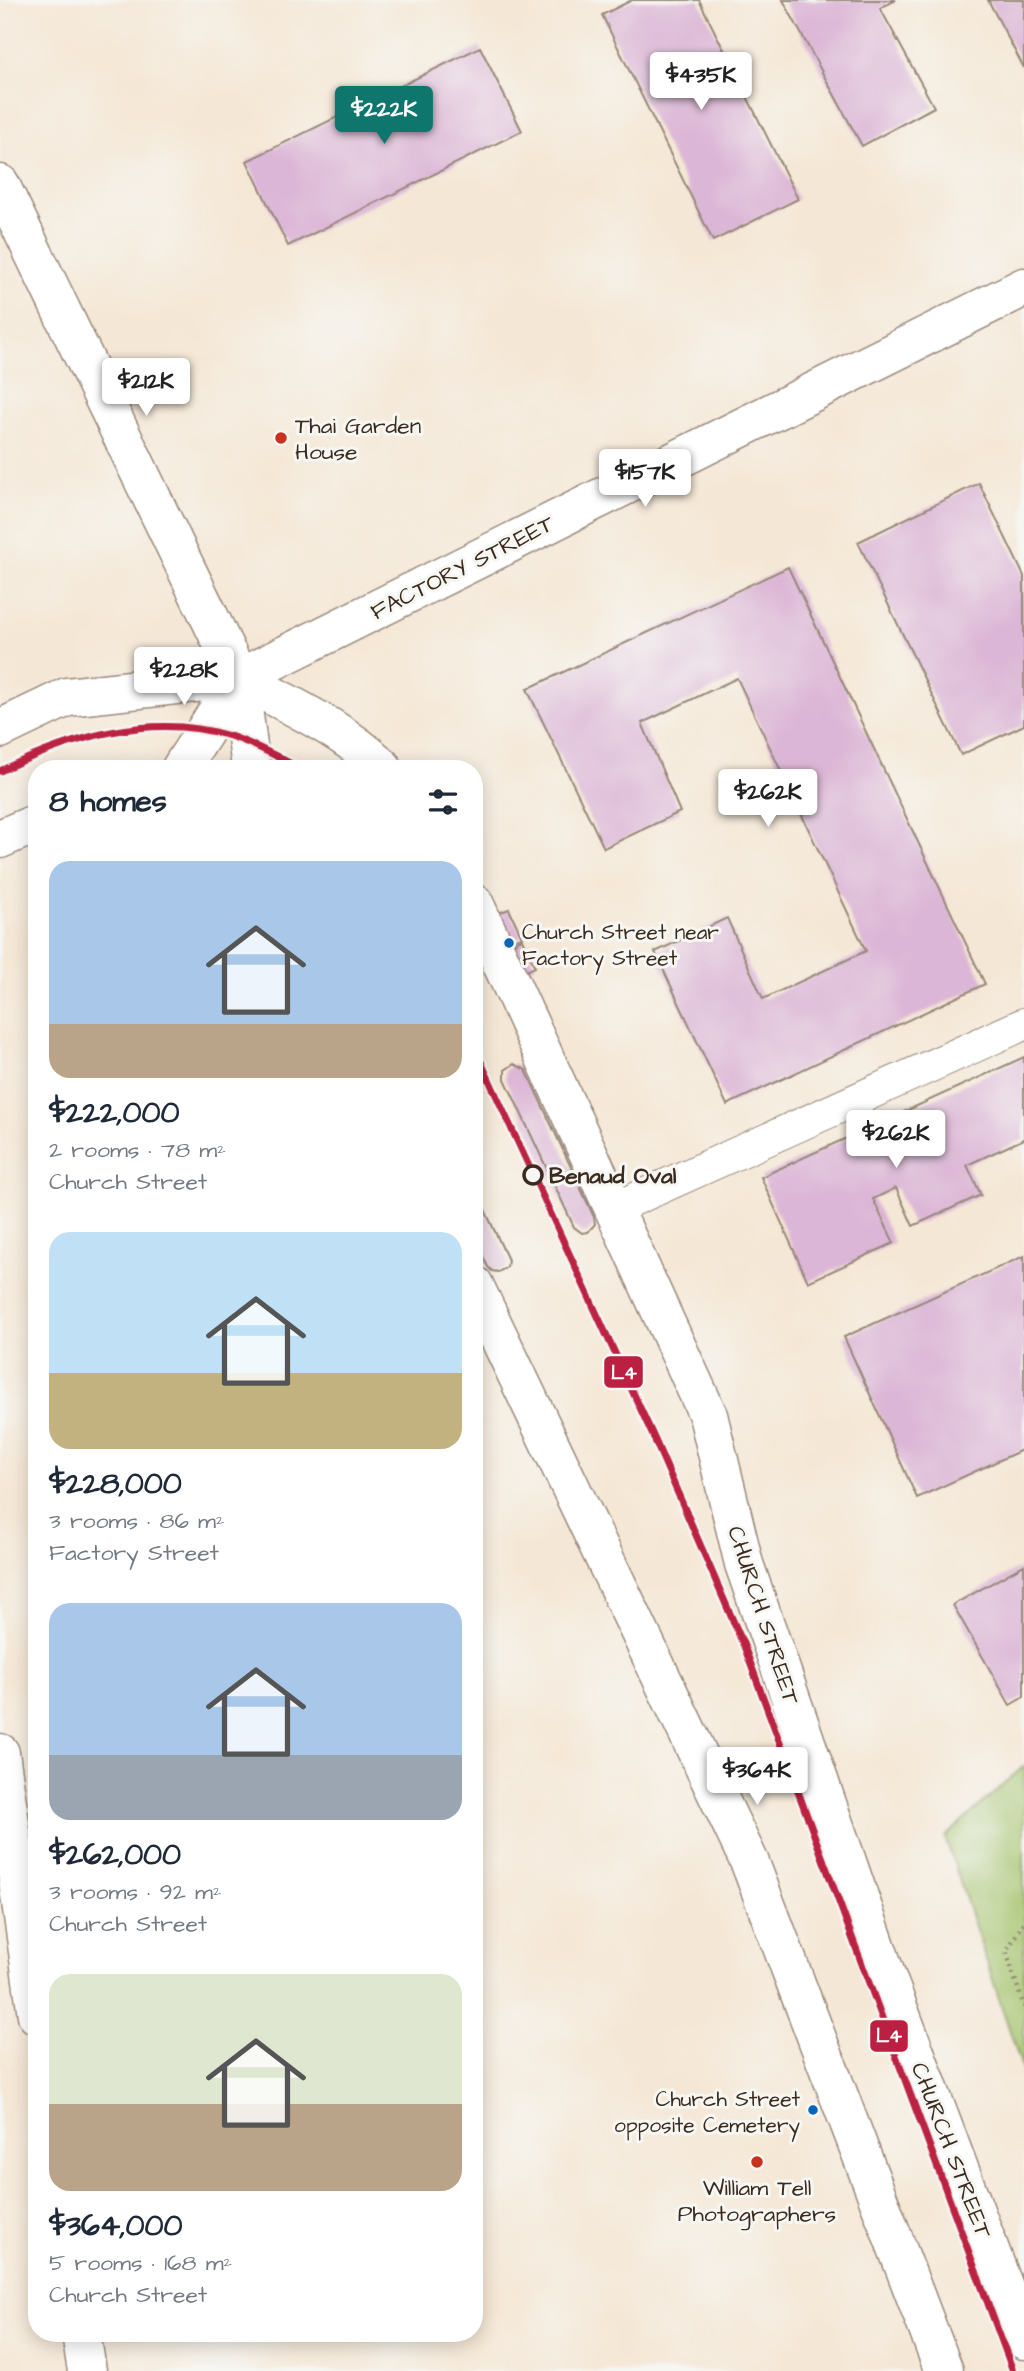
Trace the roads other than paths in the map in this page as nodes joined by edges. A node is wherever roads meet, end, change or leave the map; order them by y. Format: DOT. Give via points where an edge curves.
graph roads {
  1 [pos="0,184"];
  2 [pos="1024,287"];
  3 [pos="239,678"];
  4 [pos="0,729"];
  5 [pos="186,760"];
  6 [pos="250,760"];
  7 [pos="375,760"];
  8 [pos="28,827"];
  9 [pos="0,839"];
  10 [pos="483,922"];
  11 [pos="1024,1024"];
  12 [pos="615,1208"];
  13 [pos="483,1304"];
  14 [pos="0,1753"];
  15 [pos="28,1951"];
  16 [pos="1024,2340"];
  17 [pos="82,2342"];
  18 [pos="87,2371"];
  19 [pos="944,2371"];
  1 -- 3 [label="street"];
  2 -- 3 [label="street, FACTORY STREET"];
  3 -- 4 [label="street, FACTORY STREET" via="67,697"];
  3 -- 5 [label="street"];
  3 -- 6 [label="street"];
  3 -- 7 [label="street" via="334,729"];
  8 -- 9 [label="street"];
  10 -- 12 [label="street, CHURCH STREET"];
  11 -- 12 [label="lane"];
  12 -- 16 [label="street, CHURCH STREET" via="708,1415 744,1564 888,1981"];
  13 -- 19 [label="street" via="750,1863"];
  14 -- 15 [label="street"];
  17 -- 18 [label="street"];
}
